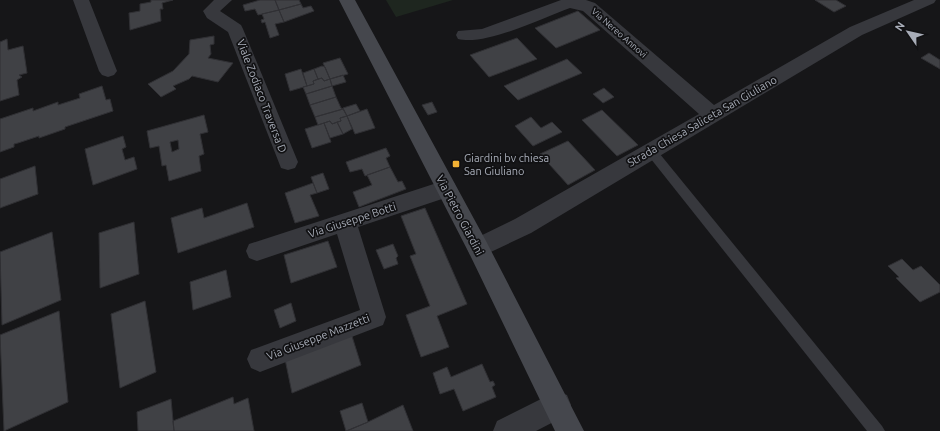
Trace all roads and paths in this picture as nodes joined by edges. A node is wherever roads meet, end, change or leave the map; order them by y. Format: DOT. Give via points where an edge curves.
graph roads {
  1 [pos="81,0"];
  2 [pos="224,0"];
  3 [pos="347,0"];
  4 [pos="928,0"];
  5 [pos="464,35"];
  6 [pos="108,71"];
  7 [pos="713,115"];
  8 [pos="651,151"];
  9 [pos="288,162"];
  10 [pos="446,189"];
  11 [pos="345,222"];
  12 [pos="478,248"];
  13 [pos="257,251"];
  14 [pos="260,359"];
  15 [pos="557,405"];
  16 [pos="507,431"];
  17 [pos="570,431"];
  18 [pos="877,431"];
  1 -- 6 [label="street"];
  2 -- 9 [label="street, Viale Zodiaco Traversa D" via="211,11 235,29"];
  3 -- 10 [label="main road, Via Pietro Giardini"];
  4 -- 7 [label="street, Strada Chiesa Saliceta San Giuliano" via="856,31"];
  5 -- 7 [label="street, Via Nereo Annovi" via="484,34 568,2 579,3 589,7"];
  7 -- 8 [label="street, Strada Chiesa Saliceta San Giuliano"];
  8 -- 12 [label="street, Strada Chiesa Saliceta San Giuliano" via="523,226"];
  8 -- 18 [label="lane"];
  10 -- 11 [label="street, Via Giuseppe Botti"];
  10 -- 12 [label="main road, Via Pietro Giardini"];
  11 -- 13 [label="street, Via Giuseppe Botti"];
  11 -- 14 [label="street, Via Giuseppe Mazzetti" via="374,317"];
  12 -- 15 [label="main road, Via Pietro Giardini"];
  15 -- 16 [label="street"];
  15 -- 17 [label="main road, Via Pietro Giardini"];
}
